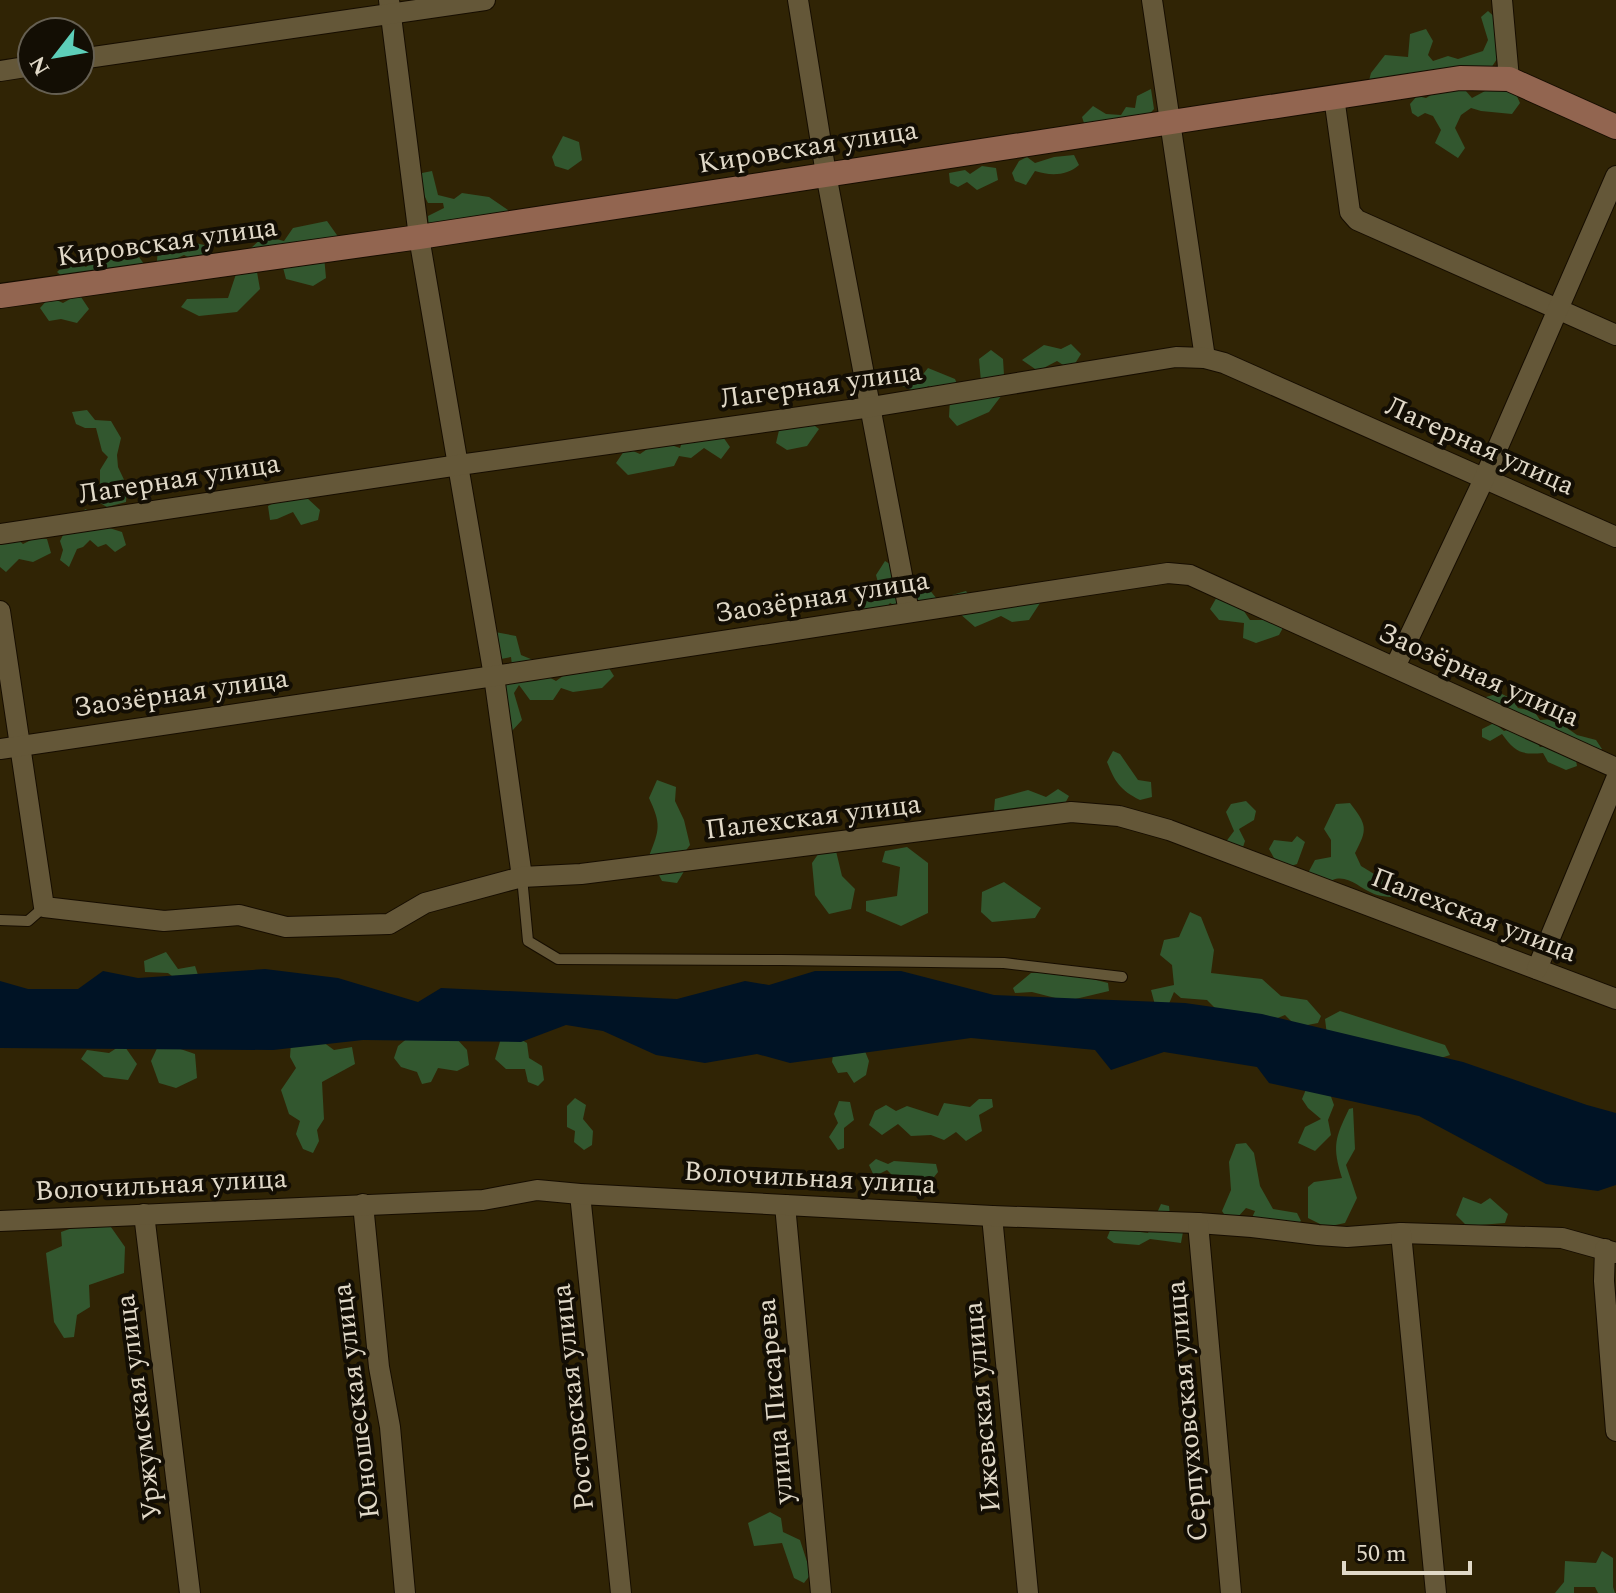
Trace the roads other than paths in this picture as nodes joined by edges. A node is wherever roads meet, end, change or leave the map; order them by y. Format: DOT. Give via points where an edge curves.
graph roads {
  1 [pos="485,0"];
  2 [pos="798,0"];
  3 [pos="1152,0"];
  4 [pos="1502,0"];
  5 [pos="390,7"];
  6 [pos="96,56"];
  7 [pos="1509,79"];
  8 [pos="1334,97"];
  9 [pos="1171,123"];
  10 [pos="1616,127"];
  11 [pos="826,174"];
  12 [pos="1616,176"];
  13 [pos="419,237"];
  14 [pos="0,296"];
  15 [pos="1560,309"];
  16 [pos="1616,335"];
  17 [pos="1205,358"];
  18 [pos="871,407"];
  19 [pos="459,465"];
  20 [pos="1484,479"];
  21 [pos="0,534"];
  22 [pos="1616,537"];
  23 [pos="0,611"];
  24 [pos="909,612"];
  25 [pos="1395,667"];
  26 [pos="494,676"];
  27 [pos="21,745"];
  28 [pos="0,749"];
  29 [pos="1616,768"];
  30 [pos="1616,779"];
  31 [pos="522,877"];
  32 [pos="44,907"];
  33 [pos="0,920"];
  34 [pos="1537,969"];
  35 [pos="1122,977"];
  36 [pos="1616,999"];
  37 [pos="580,1194"];
  38 [pos="363,1204"];
  39 [pos="785,1205"];
  40 [pos="144,1214"];
  41 [pos="992,1216"];
  42 [pos="0,1221"];
  43 [pos="1198,1223"];
  44 [pos="1401,1233"];
  45 [pos="1611,1251"];
  46 [pos="1616,1431"];
  47 [pos="190,1593"];
  48 [pos="405,1593"];
  49 [pos="621,1593"];
  50 [pos="821,1593"];
  51 [pos="1028,1593"];
  52 [pos="1231,1593"];
  53 [pos="1436,1593"];
  1 -- 5 [label="street"];
  2 -- 11 [label="street"];
  3 -- 9 [label="street"];
  4 -- 7 [label="street"];
  5 -- 6 [label="street"];
  5 -- 13 [label="street"];
  7 -- 8 [label="street, Кировская улица" via="1460,78"];
  7 -- 10 [label="street, Кировская улица"];
  8 -- 9 [label="street, Кировская улица"];
  8 -- 15 [label="street" via="1350,212 1357,220"];
  9 -- 11 [label="street, Кировская улица"];
  9 -- 17 [label="street"];
  11 -- 13 [label="street, Кировская улица"];
  11 -- 18 [label="street"];
  12 -- 15 [label="street"];
  13 -- 14 [label="street, Кировская улица"];
  13 -- 19 [label="street"];
  15 -- 16 [label="street"];
  15 -- 20 [label="street"];
  17 -- 18 [label="street, Лагерная улица" via="1176,357"];
  17 -- 20 [label="street, Лагерная улица"];
  18 -- 19 [label="street, Лагерная улица"];
  18 -- 24 [label="street"];
  19 -- 21 [label="street, Лагерная улица"];
  19 -- 26 [label="street"];
  20 -- 22 [label="street, Лагерная улица"];
  20 -- 25 [label="street"];
  23 -- 27 [label="street"];
  24 -- 25 [label="street, Заозёрная улица" via="1168,573 1190,575"];
  24 -- 26 [label="street, Заозёрная улица"];
  25 -- 29 [label="street, Заозёрная улица"];
  26 -- 27 [label="street, Заозёрная улица"];
  26 -- 31 [label="street"];
  27 -- 28 [label="street, Заозёрная улица"];
  27 -- 32 [label="street"];
  30 -- 34 [label="street"];
  31 -- 32 [label="street, Палехская улица" via="425,903 389,924 286,927 239,915 164,921"];
  31 -- 34 [label="street, Палехская улица" via="1071,812 1119,816 1169,830"];
  31 -- 35 [label="lane" via="528,941 558,959 1004,963"];
  32 -- 33 [label="lane, Палехская улица" via="28,921"];
  34 -- 36 [label="street, Палехская улица"];
  37 -- 38 [label="street, Волочильная улица" via="537,1190 483,1200"];
  37 -- 39 [label="street, Волочильная улица"];
  37 -- 49 [label="street, Ростовская улица"];
  38 -- 40 [label="street, Волочильная улица"];
  38 -- 48 [label="street, Юношеская улица"];
  39 -- 41 [label="street, Волочильная улица"];
  39 -- 50 [label="street, улица Писарева"];
  40 -- 42 [label="street, Волочильная улица"];
  40 -- 47 [label="street, Уржумская улица"];
  41 -- 43 [label="street, Волочильная улица"];
  41 -- 51 [label="street, Ижевская улица"];
  43 -- 44 [label="street, Волочильная улица" via="1347,1237"];
  43 -- 52 [label="street, Серпуховская улица"];
  44 -- 45 [label="street, Волочильная улица" via="1562,1238"];
  44 -- 53 [label="street"];
  45 -- 46 [label="street" via="1604,1281"];
}
